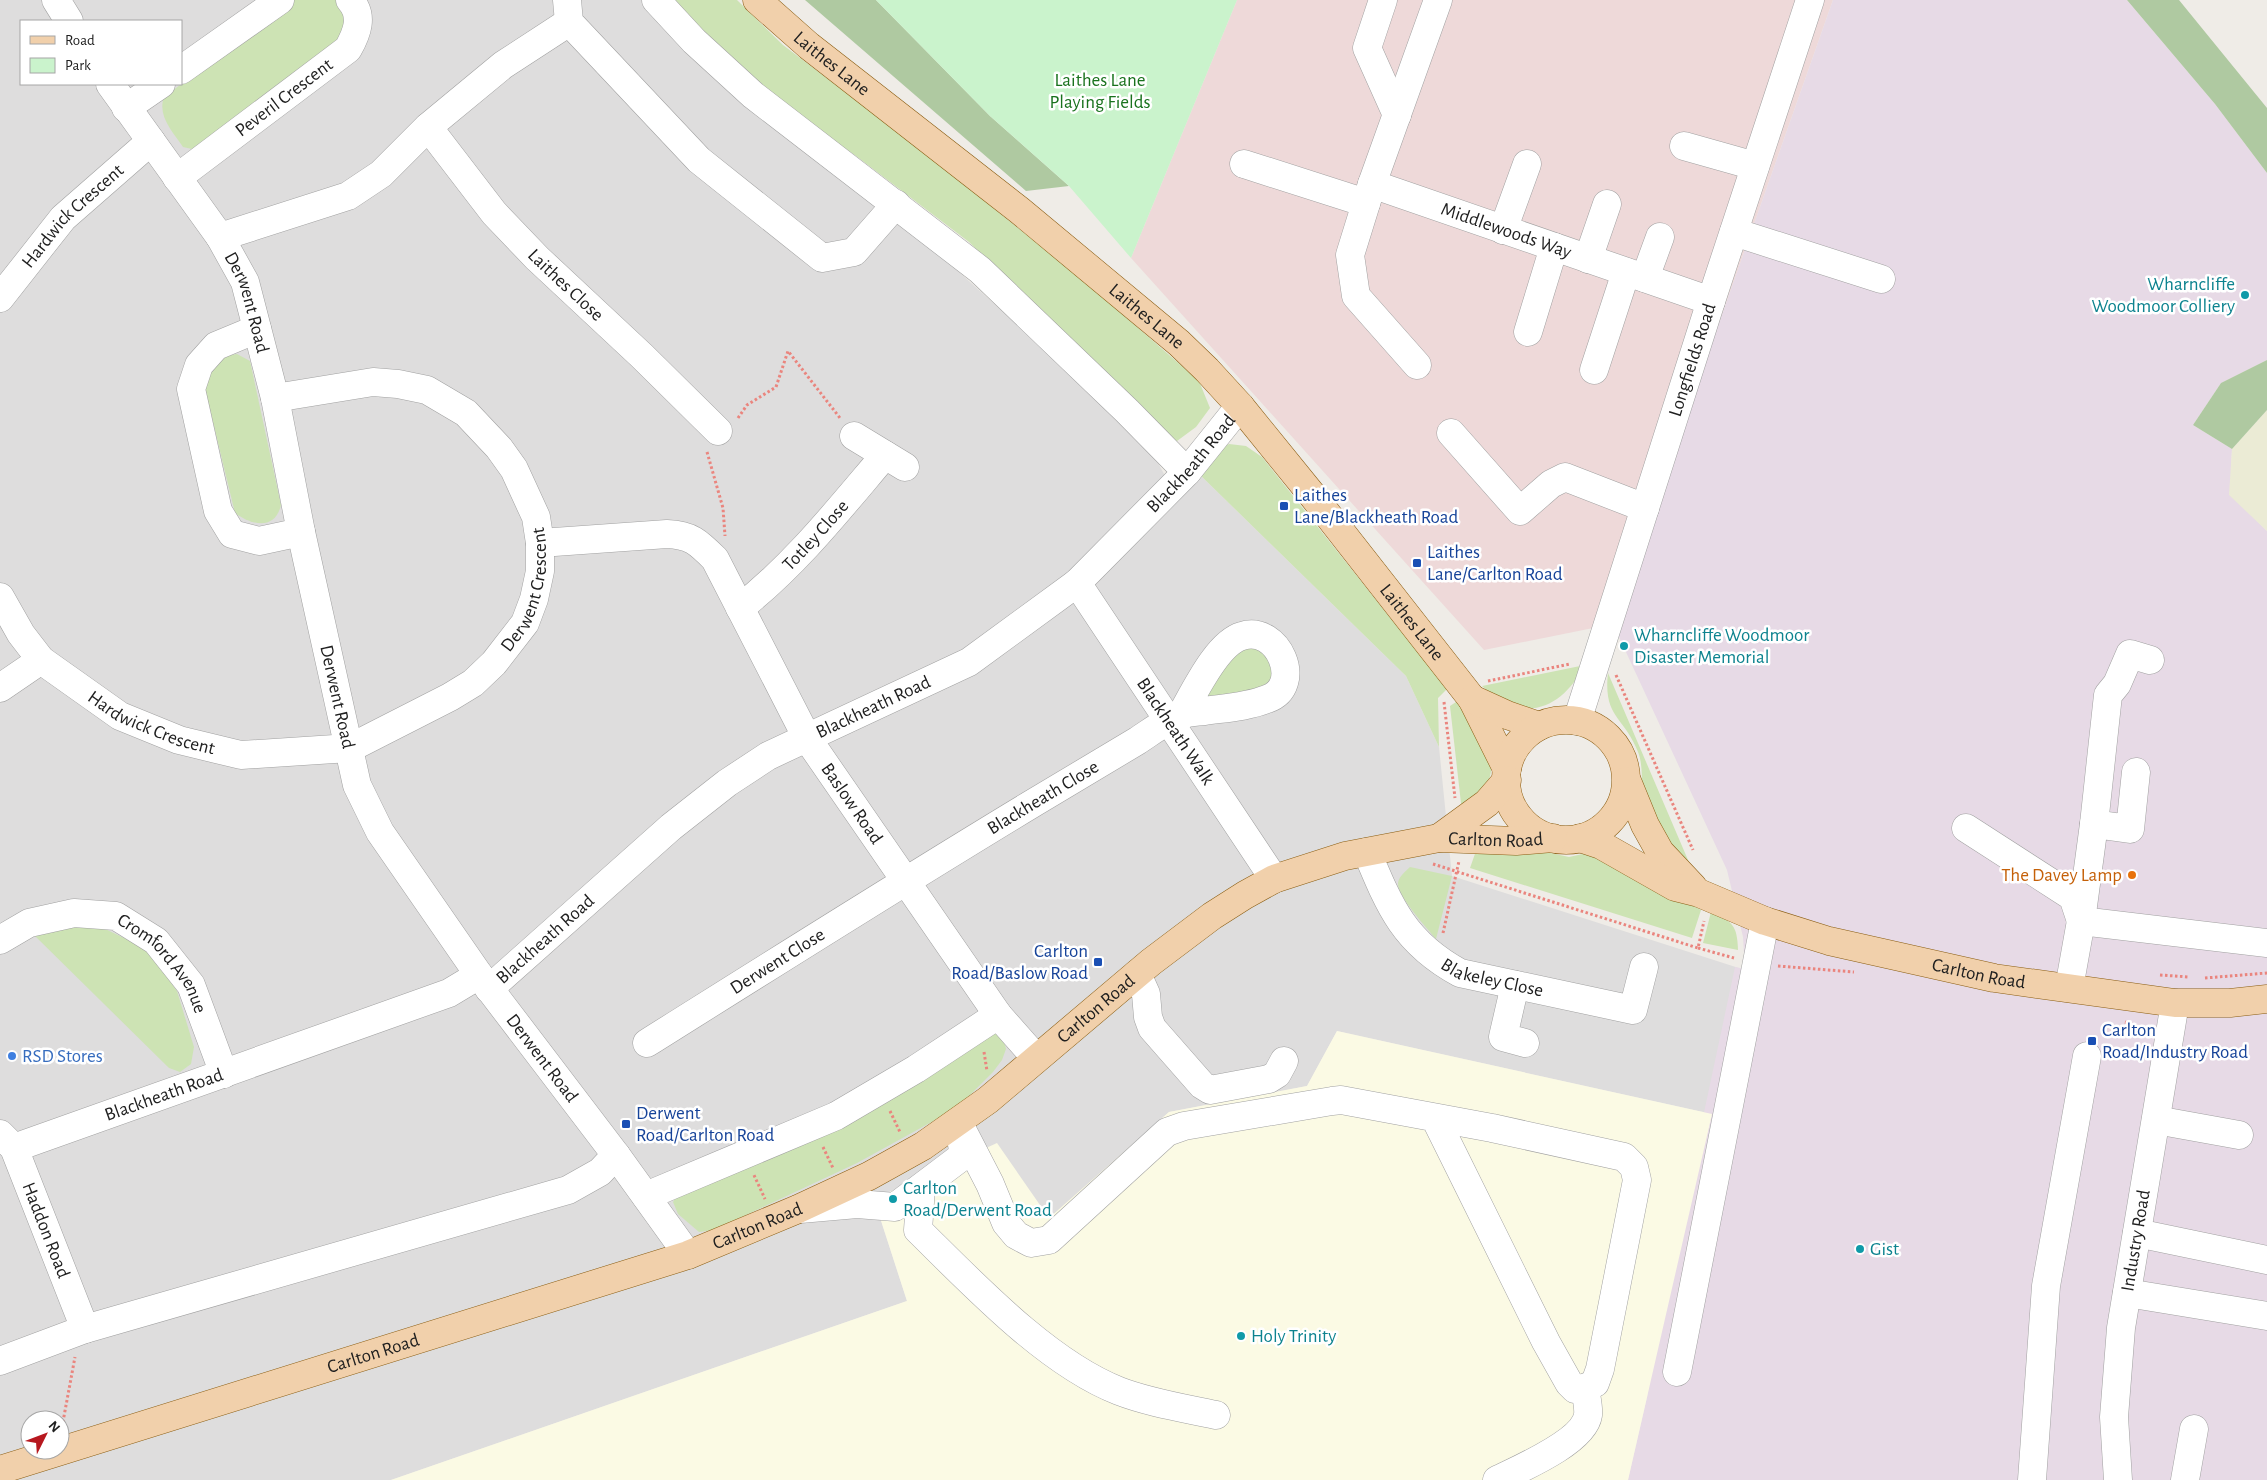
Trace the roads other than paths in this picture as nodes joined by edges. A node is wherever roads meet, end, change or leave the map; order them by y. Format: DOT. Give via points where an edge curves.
graph roads {
  1 [pos="56,0"];
  2 [pos="280,0"];
  3 [pos="350,0"];
  4 [pos="656,0"];
  5 [pos="757,0"];
  6 [pos="1383,0"];
  7 [pos="1438,0"];
  8 [pos="1810,0"];
  9 [pos="568,11"];
  10 [pos="68,20"];
  11 [pos="182,69"];
  12 [pos="111,85"];
  13 [pos="160,85"];
  14 [pos="126,108"];
  15 [pos="1397,115"];
  16 [pos="428,127"];
  17 [pos="151,141"];
  18 [pos="1684,146"];
  19 [pos="1244,164"];
  20 [pos="1526,164"];
  21 [pos="1755,166"];
  22 [pos="177,178"];
  23 [pos="1369,193"];
  24 [pos="896,204"];
  25 [pos="1607,204"];
  26 [pos="1503,230"];
  27 [pos="1734,232"];
  28 [pos="220,237"];
  29 [pos="1660,237"];
  30 [pos="1554,247"];
  31 [pos="1588,259"];
  32 [pos="1635,275"];
  33 [pos="1881,279"];
  34 [pos="0,298"];
  35 [pos="1711,301"];
  36 [pos="257,329"];
  37 [pos="1528,332"];
  38 [pos="1417,365"];
  39 [pos="1594,370"];
  40 [pos="275,398"];
  41 [pos="1240,406"];
  42 [pos="720,430"];
  43 [pos="1451,433"];
  44 [pos="854,436"];
  45 [pos="1187,472"];
  46 [pos="1645,508"];
  47 [pos="301,532"];
  48 [pos="540,543"];
  49 [pos="1077,583"];
  50 [pos="0,596"];
  51 [pos="740,608"];
  52 [pos="41,660"];
  53 [pos="2150,660"];
  54 [pos="0,688"];
  55 [pos="1472,699"];
  56 [pos="1175,718"];
  57 [pos="1577,721"];
  58 [pos="1539,726"];
  59 [pos="807,738"];
  60 [pos="350,748"];
  61 [pos="2136,772"];
  62 [pos="1507,775"];
  63 [pos="1626,781"];
  64 [pos="2094,824"];
  65 [pos="1966,828"];
  66 [pos="1439,838"];
  67 [pos="1552,838"];
  68 [pos="1580,838"];
  69 [pos="1367,852"];
  70 [pos="1274,879"];
  71 [pos="906,880"];
  72 [pos="1699,893"];
  73 [pos="1765,921"];
  74 [pos="2081,921"];
  75 [pos="0,940"];
  76 [pos="2267,943"];
  77 [pos="1644,967"];
  78 [pos="1137,974"];
  79 [pos="484,982"];
  80 [pos="1515,985"];
  81 [pos="2069,988"];
  82 [pos="2267,999"];
  83 [pos="2175,1003"];
  84 [pos="988,1021"];
  85 [pos="647,1043"];
  86 [pos="1525,1043"];
  87 [pos="2087,1056"];
  88 [pos="1036,1058"];
  89 [pos="1284,1061"];
  90 [pos="224,1074"];
  91 [pos="1435,1118"];
  92 [pos="2156,1120"];
  93 [pos="958,1122"];
  94 [pos="2239,1135"];
  95 [pos="7,1141"];
  96 [pos="616,1155"];
  97 [pos="921,1188"];
  98 [pos="646,1196"];
  99 [pos="786,1214"];
  100 [pos="2137,1233"];
  101 [pos="688,1255"];
  102 [pos="2267,1260"];
  103 [pos="2127,1293"];
  104 [pos="2267,1316"];
  105 [pos="83,1330"];
  106 [pos="0,1361"];
  107 [pos="1677,1372"];
  108 [pos="1585,1388"];
  109 [pos="1216,1414"];
  110 [pos="2194,1428"];
  111 [pos="0,1470"];
  112 [pos="1497,1480"];
  113 [pos="2032,1480"];
  114 [pos="2118,1480"];
  115 [pos="2185,1480"];
  1 -- 10 [label="street"];
  2 -- 11 [label="street"];
  3 -- 22 [label="street, Peveril Crescent" via="359,19 358,32 348,48"];
  4 -- 24 [label="street" via="694,41 753,95"];
  5 -- 41 [label="main road, Laithes Lane" via="809,46 1019,210 1172,337"];
  6 -- 15 [label="street" via="1367,48"];
  7 -- 15 [label="street"];
  8 -- 21 [label="street, Longfields Road"];
  9 -- 16 [label="street"];
  9 -- 24 [label="street" via="700,160 822,258 854,252"];
  12 -- 14 [label="street, Derwent Road"];
  13 -- 14 [label="street"];
  14 -- 17 [label="street, Derwent Road"];
  15 -- 23 [label="street"];
  16 -- 28 [label="street" via="381,174 348,196"];
  16 -- 42 [label="street, Laithes Close" via="494,213 537,258"];
  17 -- 22 [label="street, Derwent Road"];
  17 -- 34 [label="street, Hardwick Crescent" via="63,218"];
  18 -- 21 [label="street"];
  19 -- 23 [label="street, Middlewoods Way"];
  20 -- 26 [label="street"];
  21 -- 27 [label="street, Longfields Road"];
  22 -- 28 [label="street, Derwent Road"];
  23 -- 26 [label="street, Middlewoods Way"];
  23 -- 38 [label="street" via="1350,255 1356,296"];
  24 -- 45 [label="street" via="980,270"];
  25 -- 31 [label="street"];
  26 -- 30 [label="street, Middlewoods Way"];
  27 -- 33 [label="street"];
  27 -- 35 [label="street, Longfields Road"];
  28 -- 36 [label="street, Derwent Road" via="244,282"];
  29 -- 32 [label="street"];
  30 -- 31 [label="street, Middlewoods Way"];
  30 -- 37 [label="street"];
  31 -- 32 [label="street, Middlewoods Way"];
  32 -- 35 [label="street, Middlewoods Way"];
  32 -- 39 [label="street"];
  35 -- 46 [label="street, Longfields Road"];
  36 -- 40 [label="street, Derwent Road"];
  36 -- 47 [label="street" via="216,346 199,365 191,389 218,511 232,534 258,541"];
  40 -- 47 [label="street, Derwent Road"];
  40 -- 48 [label="street, Derwent Crescent" via="373,382 426,390 447,401 483,429 514,469 536,517"];
  41 -- 45 [label="street, Blackheath Road"];
  41 -- 55 [label="main road, Laithes Lane"];
  43 -- 46 [label="street" via="1520,511 1551,484 1565,477"];
  44 -- 51 [label="street, Totley Close" via="895,461 771,584"];
  45 -- 49 [label="street, Blackheath Road"];
  46 -- 57 [label="street, Longfields Road"];
  47 -- 60 [label="street, Derwent Road"];
  48 -- 51 [label="street, Baslow Road" via="685,535 715,559"];
  48 -- 60 [label="street, Derwent Crescent" via="540,571 525,623 494,664 473,683 450,697"];
  49 -- 56 [label="street, Blackheath Walk"];
  49 -- 59 [label="street, Blackheath Road" via="969,662"];
  50 -- 52 [label="street, Hardwick Crescent" via="21,634"];
  51 -- 59 [label="street, Baslow Road"];
  52 -- 54 [label="street"];
  52 -- 60 [label="street, Hardwick Crescent" via="120,716 180,740 241,756"];
  53 -- 64 [label="street" via="2130,654 2117,684 2108,695"];
  55 -- 58 [label="main road, Laithes Lane"];
  55 -- 62 [label="main road, Laithes Lane"];
  56 -- 70 [label="street, Blackheath Walk"];
  56 -- 71 [label="street, Blackheath Close"];
  57 -- 58 [label="main road" via="1564,720"];
  57 -- 63 [label="main road" via="1593,726 1618,749 1625,764"];
  58 -- 62 [label="main road" via="1515,748"];
  59 -- 71 [label="street, Baslow Road"];
  59 -- 79 [label="street, Blackheath Road" via="768,756 727,783"];
  60 -- 79 [label="street, Derwent Road" via="357,785 380,832"];
  61 -- 64 [label="street" via="2130,829"];
  62 -- 66 [label="main road, Carlton Road" via="1486,804"];
  62 -- 67 [label="main road" via="1510,800 1519,817 1534,830"];
  63 -- 68 [label="main road" via="1618,811 1595,833"];
  63 -- 72 [label="main road, Carlton Road" via="1660,852"];
  64 -- 74 [label="street"];
  65 -- 74 [label="street" via="2072,897"];
  66 -- 67 [label="main road, Carlton Road" via="1516,841"];
  66 -- 69 [label="main road, Carlton Road"];
  67 -- 68 [label="main road"];
  68 -- 72 [label="main road, Carlton Road" via="1601,845 1674,887"];
  69 -- 70 [label="main road, Carlton Road"];
  69 -- 80 [label="street, Blakeley Close" via="1395,913 1422,948 1460,973"];
  70 -- 78 [label="main road, Carlton Road" via="1212,916"];
  71 -- 84 [label="street, Baslow Road"];
  71 -- 85 [label="street, Derwent Close"];
  72 -- 73 [label="main road, Carlton Road"];
  73 -- 81 [label="main road, Carlton Road" via="1829,941 1994,978"];
  73 -- 107 [label="street"];
  74 -- 76 [label="street"];
  74 -- 81 [label="street"];
  75 -- 90 [label="street, Cromford Avenue" via="29,923 74,913 116,916 156,941 191,985"];
  77 -- 80 [label="street, Blakeley Close" via="1634,1010"];
  78 -- 88 [label="main road, Carlton Road"];
  78 -- 89 [label="street" via="1146,994 1152,1028 1210,1090 1269,1079 1277,1074"];
  79 -- 90 [label="street, Blackheath Road"];
  79 -- 96 [label="street, Derwent Road"];
  80 -- 86 [label="street" via="1503,1037"];
  81 -- 83 [label="main road, Carlton Road"];
  82 -- 83 [label="main road, Carlton Road"];
  83 -- 92 [label="street, Industry Road"];
  84 -- 88 [label="street, Baslow Road"];
  84 -- 98 [label="street" via="836,1116"];
  87 -- 113 [label="street" via="2046,1286"];
  88 -- 93 [label="main road, Carlton Road"];
  90 -- 95 [label="street, Blackheath Road"];
  91 -- 93 [label="street" via="1341,1100 1184,1126 1166,1132 1048,1240 1031,1243 1016,1236 1006,1223"];
  91 -- 108 [label="street" via="1546,1342 1575,1389"];
  91 -- 108 [label="street" via="1624,1157 1634,1167 1637,1180 1600,1369 1595,1382"];
  92 -- 94 [label="street"];
  92 -- 100 [label="street, Industry Road"];
  93 -- 97 [label="street" via="963,1150 960,1158"];
  93 -- 99 [label="main road, Carlton Road" via="910,1153"];
  95 -- 105 [label="street, Haddon Road"];
  96 -- 98 [label="street, Derwent Road"];
  96 -- 105 [label="street" via="600,1172 568,1190"];
  97 -- 99 [label="street" via="895,1207 857,1204"];
  97 -- 109 [label="street" via="918,1230 1034,1338 1085,1374 1119,1391"];
  98 -- 101 [label="street, Derwent Road"];
  99 -- 101 [label="main road, Carlton Road"];
  100 -- 102 [label="street"];
  100 -- 103 [label="street, Industry Road"];
  101 -- 111 [label="main road, Carlton Road"];
  103 -- 104 [label="street"];
  103 -- 114 [label="street, Industry Road" via="2114,1417"];
  105 -- 106 [label="street"];
  108 -- 112 [label="street" via="1588,1416 1575,1437"];
  110 -- 115 [label="street"];
}
